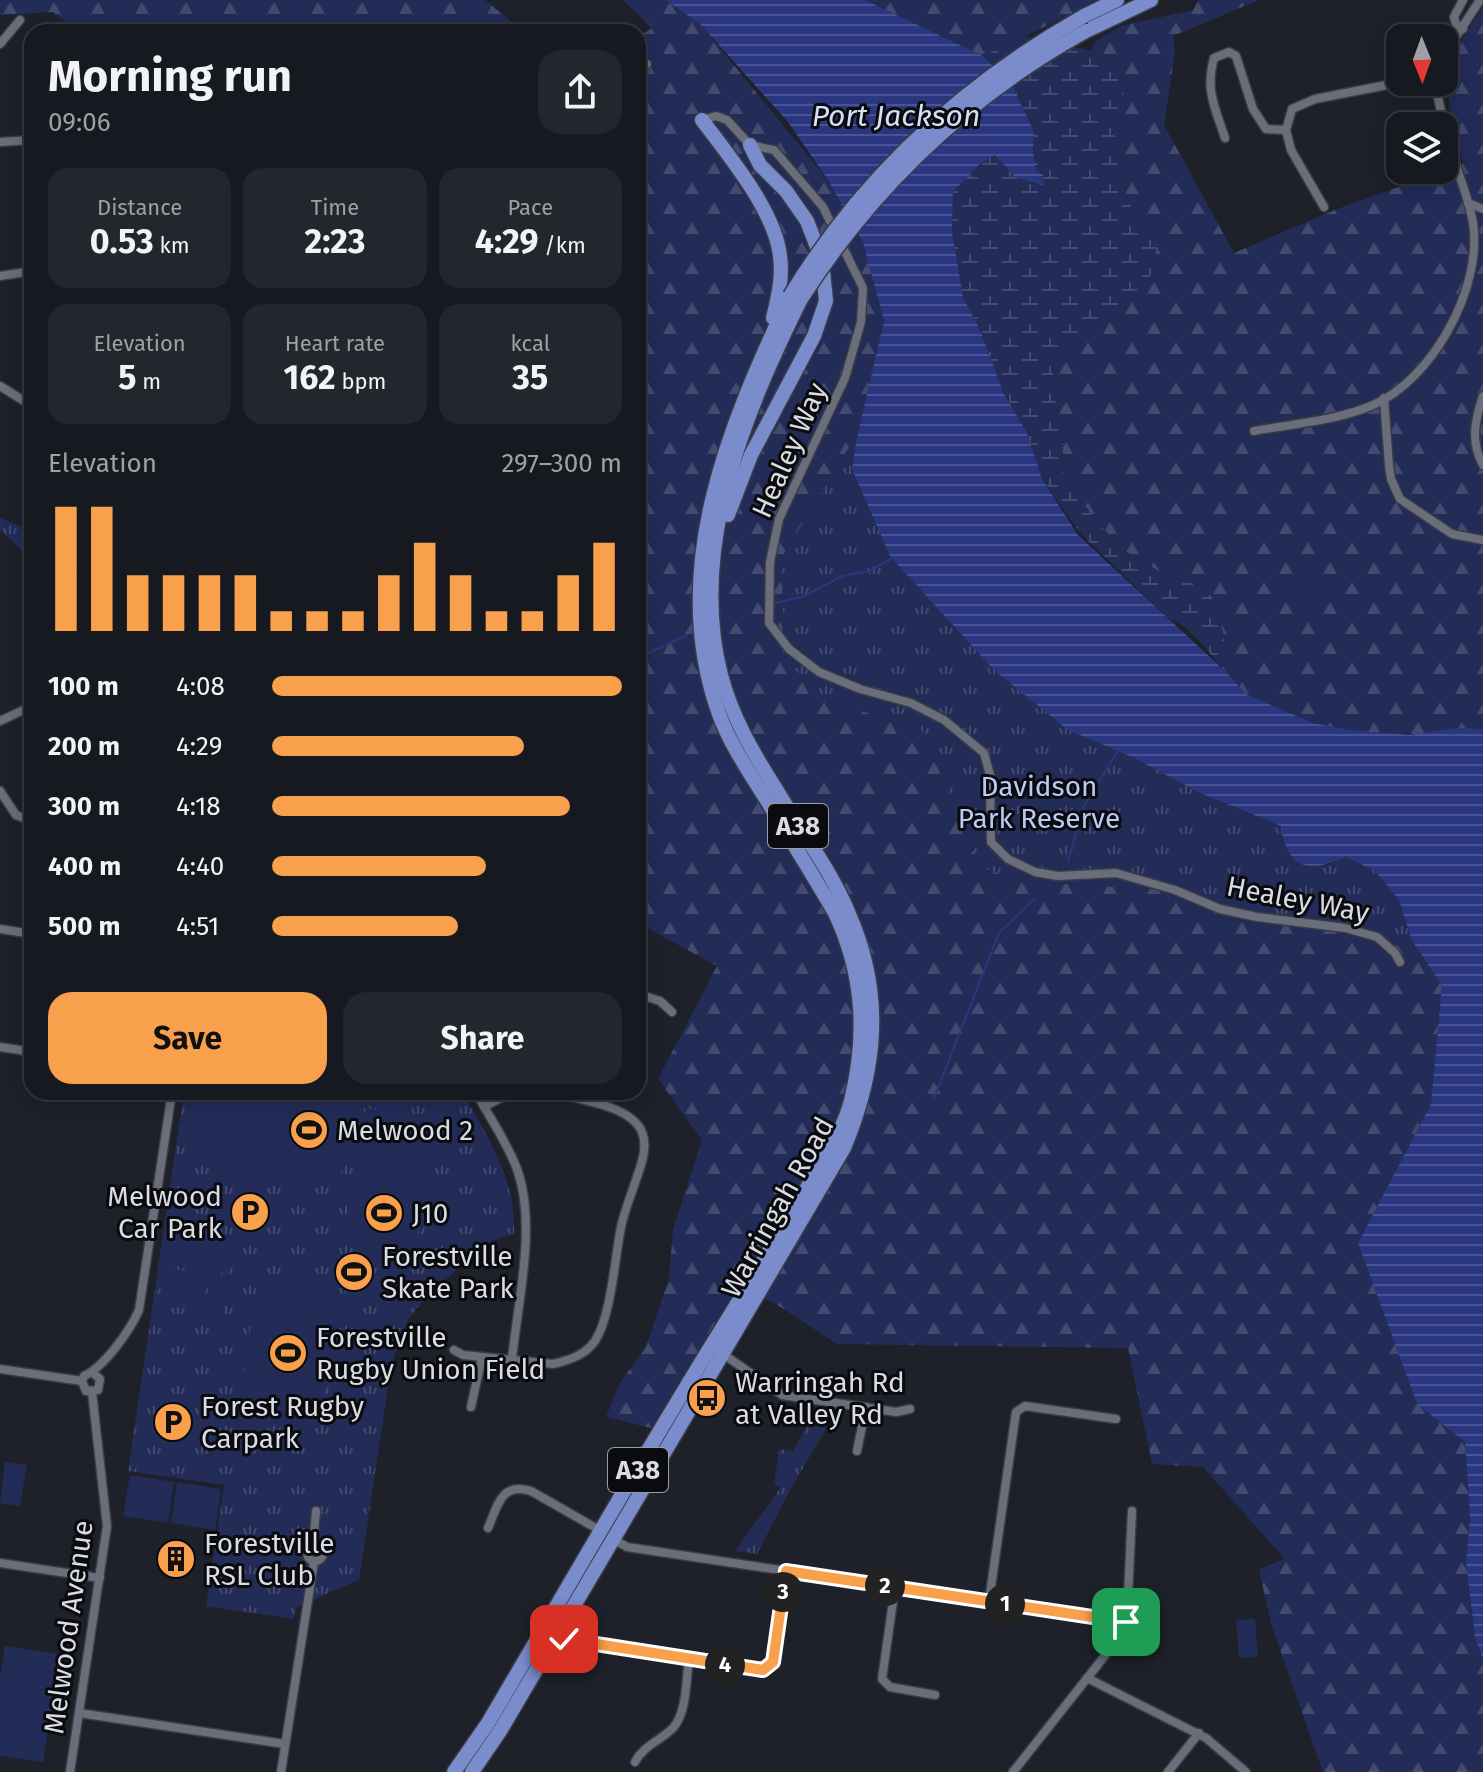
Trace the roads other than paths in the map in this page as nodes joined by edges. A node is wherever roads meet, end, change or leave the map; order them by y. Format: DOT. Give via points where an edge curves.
graph roads {
  1 [pos="1117,0"];
  2 [pos="1151,0"];
  3 [pos="1463,0"];
  4 [pos="1480,0"];
  5 [pos="20,20"];
  6 [pos="1463,29"];
  7 [pos="1458,36"];
  8 [pos="0,44"];
  9 [pos="1386,86"];
  10 [pos="1438,96"];
  11 [pos="702,120"];
  12 [pos="1286,130"];
  13 [pos="1225,138"];
  14 [pos="24,140"];
  15 [pos="0,142"];
  16 [pos="750,145"];
  17 [pos="1468,203"];
  18 [pos="1324,207"];
  19 [pos="1483,209"];
  20 [pos="24,272"];
  21 [pos="0,276"];
  22 [pos="796,298"];
  23 [pos="765,350"];
  24 [pos="0,386"];
  25 [pos="1483,396"];
  26 [pos="1384,398"];
  27 [pos="24,401"];
  28 [pos="1254,431"];
  29 [pos="1483,465"];
  30 [pos="1483,540"];
  31 [pos="715,553"];
  32 [pos="24,710"];
  33 [pos="0,721"];
  34 [pos="0,791"];
  35 [pos="24,818"];
  36 [pos="0,929"];
  37 [pos="24,933"];
  38 [pos="1400,962"];
  39 [pos="646,997"];
  40 [pos="672,1012"];
  41 [pos="0,1047"];
  42 [pos="24,1051"];
  43 [pos="171,1100"];
  44 [pos="480,1100"];
  45 [pos="497,1100"];
  46 [pos="581,1100"];
  47 [pos="484,1107"];
  48 [pos="454,1350"];
  49 [pos="717,1350"];
  50 [pos="482,1357"];
  51 [pos="512,1359"];
  52 [pos="0,1369"];
  53 [pos="93,1373"];
  54 [pos="82,1381"];
  55 [pos="92,1392"];
  56 [pos="471,1407"];
  57 [pos="866,1407"];
  58 [pos="910,1409"];
  59 [pos="1116,1419"];
  60 [pos="857,1451"];
  61 [pos="316,1511"];
  62 [pos="1132,1511"];
  63 [pos="488,1528"];
  64 [pos="607,1535"];
  65 [pos="0,1563"];
  66 [pos="786,1571"];
  67 [pos="100,1578"];
  68 [pos="895,1587"];
  69 [pos="989,1601"];
  70 [pos="1126,1622"];
  71 [pos="554,1638"];
  72 [pos="689,1659"];
  73 [pos="1087,1678"];
  74 [pos="935,1695"];
  75 [pos="79,1713"];
  76 [pos="1199,1733"];
  77 [pos="285,1744"];
  78 [pos="635,1762"];
  79 [pos="70,1772"];
  80 [pos="281,1772"];
  81 [pos="454,1772"];
  82 [pos="472,1772"];
  83 [pos="1013,1772"];
  84 [pos="1168,1772"];
  85 [pos="1246,1772"];
  1 -- 22 [label="highway, Warringah Road / A38, bridge" via="1008,63 926,129 822,244"];
  2 -- 22 [label="highway, Warringah Road / A38, bridge" via="1037,60 926,145 855,222"];
  3 -- 6 [label="street" via="1454,17"];
  4 -- 6 [label="street"];
  5 -- 8 [label="street"];
  6 -- 7 [label="street"];
  9 -- 12 [label="street" via="1303,104 1292,109"];
  10 -- 17 [label="street"];
  11 -- 16 [label="street, Healey Way" via="727,120"];
  11 -- 23 [label="highway" via="762,207 778,246 779,294"];
  12 -- 13 [label="street" via="1266,129 1253,109 1236,56 1229,52 1214,58 1209,85"];
  12 -- 18 [label="street" via="1291,150"];
  14 -- 15 [label="street"];
  16 -- 31 [label="highway" via="807,221 822,260 826,301 814,336 751,455"];
  16 -- 38 [label="street, Healey Way" via="774,150 823,207 863,288 861,322 845,378 779,519 770,562 769,623 789,649 819,672 911,703 944,720 984,753 990,775 991,842 1008,859 1058,876 1116,873 1220,909 1345,928 1377,937"];
  17 -- 19 [label="street"];
  17 -- 26 [label="street" via="1474,225 1462,306 1406,384"];
  20 -- 21 [label="street"];
  22 -- 23 [label="highway, Warringah Road / A38"];
  22 -- 31 [label="highway, Warringah Road / A38" via="746,425 726,489"];
  23 -- 49 [label="highway, Warringah Road / A38" via="741,405 709,506 698,607 702,649 733,745 847,939 862,1029 850,1105 841,1127"];
  24 -- 27 [label="street"];
  25 -- 29 [label="street" via="1473,427"];
  26 -- 28 [label="street" via="1307,424"];
  26 -- 30 [label="street" via="1391,479 1400,499 1452,534"];
  31 -- 49 [label="highway, Warringah Road / A38" via="713,636 731,708 848,911 869,975 873,1033 864,1096 844,1148"];
  32 -- 33 [label="street"];
  34 -- 35 [label="street"];
  36 -- 37 [label="street"];
  39 -- 40 [label="street"];
  41 -- 42 [label="street"];
  43 -- 53 [label="street" via="139,1310"];
  44 -- 47 [label="street"];
  45 -- 47 [label="street"];
  46 -- 51 [label="street" via="620,1110 643,1134 644,1152 622,1223 604,1321 583,1353 567,1361"];
  47 -- 51 [label="street" via="516,1166 526,1199"];
  48 -- 50 [label="street"];
  49 -- 57 [label="street" via="782,1395"];
  49 -- 64 [label="highway, Warringah Road / A38"];
  50 -- 51 [label="street"];
  50 -- 56 [label="street"];
  52 -- 54 [label="street"];
  53 -- 54 [label="street"];
  53 -- 55 [label="street" via="101,1381"];
  54 -- 55 [label="street"];
  55 -- 67 [label="street, Melwood Avenue" via="107,1519"];
  57 -- 58 [label="street"];
  57 -- 60 [label="street"];
  59 -- 69 [label="street" via="1025,1406 1016,1412"];
  61 -- 77 [label="street" via="313,1545 307,1554 314,1562"];
  62 -- 70 [label="street"];
  63 -- 64 [label="street" via="501,1498 520,1487"];
  64 -- 66 [label="street" via="627,1547"];
  64 -- 71 [label="highway, Warringah Road / A38"];
  64 -- 81 [label="highway, Warringah Road / A38"];
  65 -- 67 [label="street"];
  66 -- 68 [label="street"];
  66 -- 72 [label="street" via="773,1662 763,1670"];
  67 -- 75 [label="street, Melwood Avenue"];
  68 -- 69 [label="street"];
  68 -- 74 [label="street" via="882,1679 890,1687"];
  69 -- 70 [label="street"];
  70 -- 73 [label="street"];
  71 -- 72 [label="street"];
  71 -- 82 [label="highway, Warringah Road / A38"];
  72 -- 78 [label="street" via="676,1724 642,1750"];
  73 -- 76 [label="street"];
  73 -- 83 [label="street"];
  75 -- 77 [label="street"];
  75 -- 79 [label="street, Melwood Avenue"];
  76 -- 84 [label="street"];
  76 -- 85 [label="street"];
  77 -- 80 [label="street"];
}
